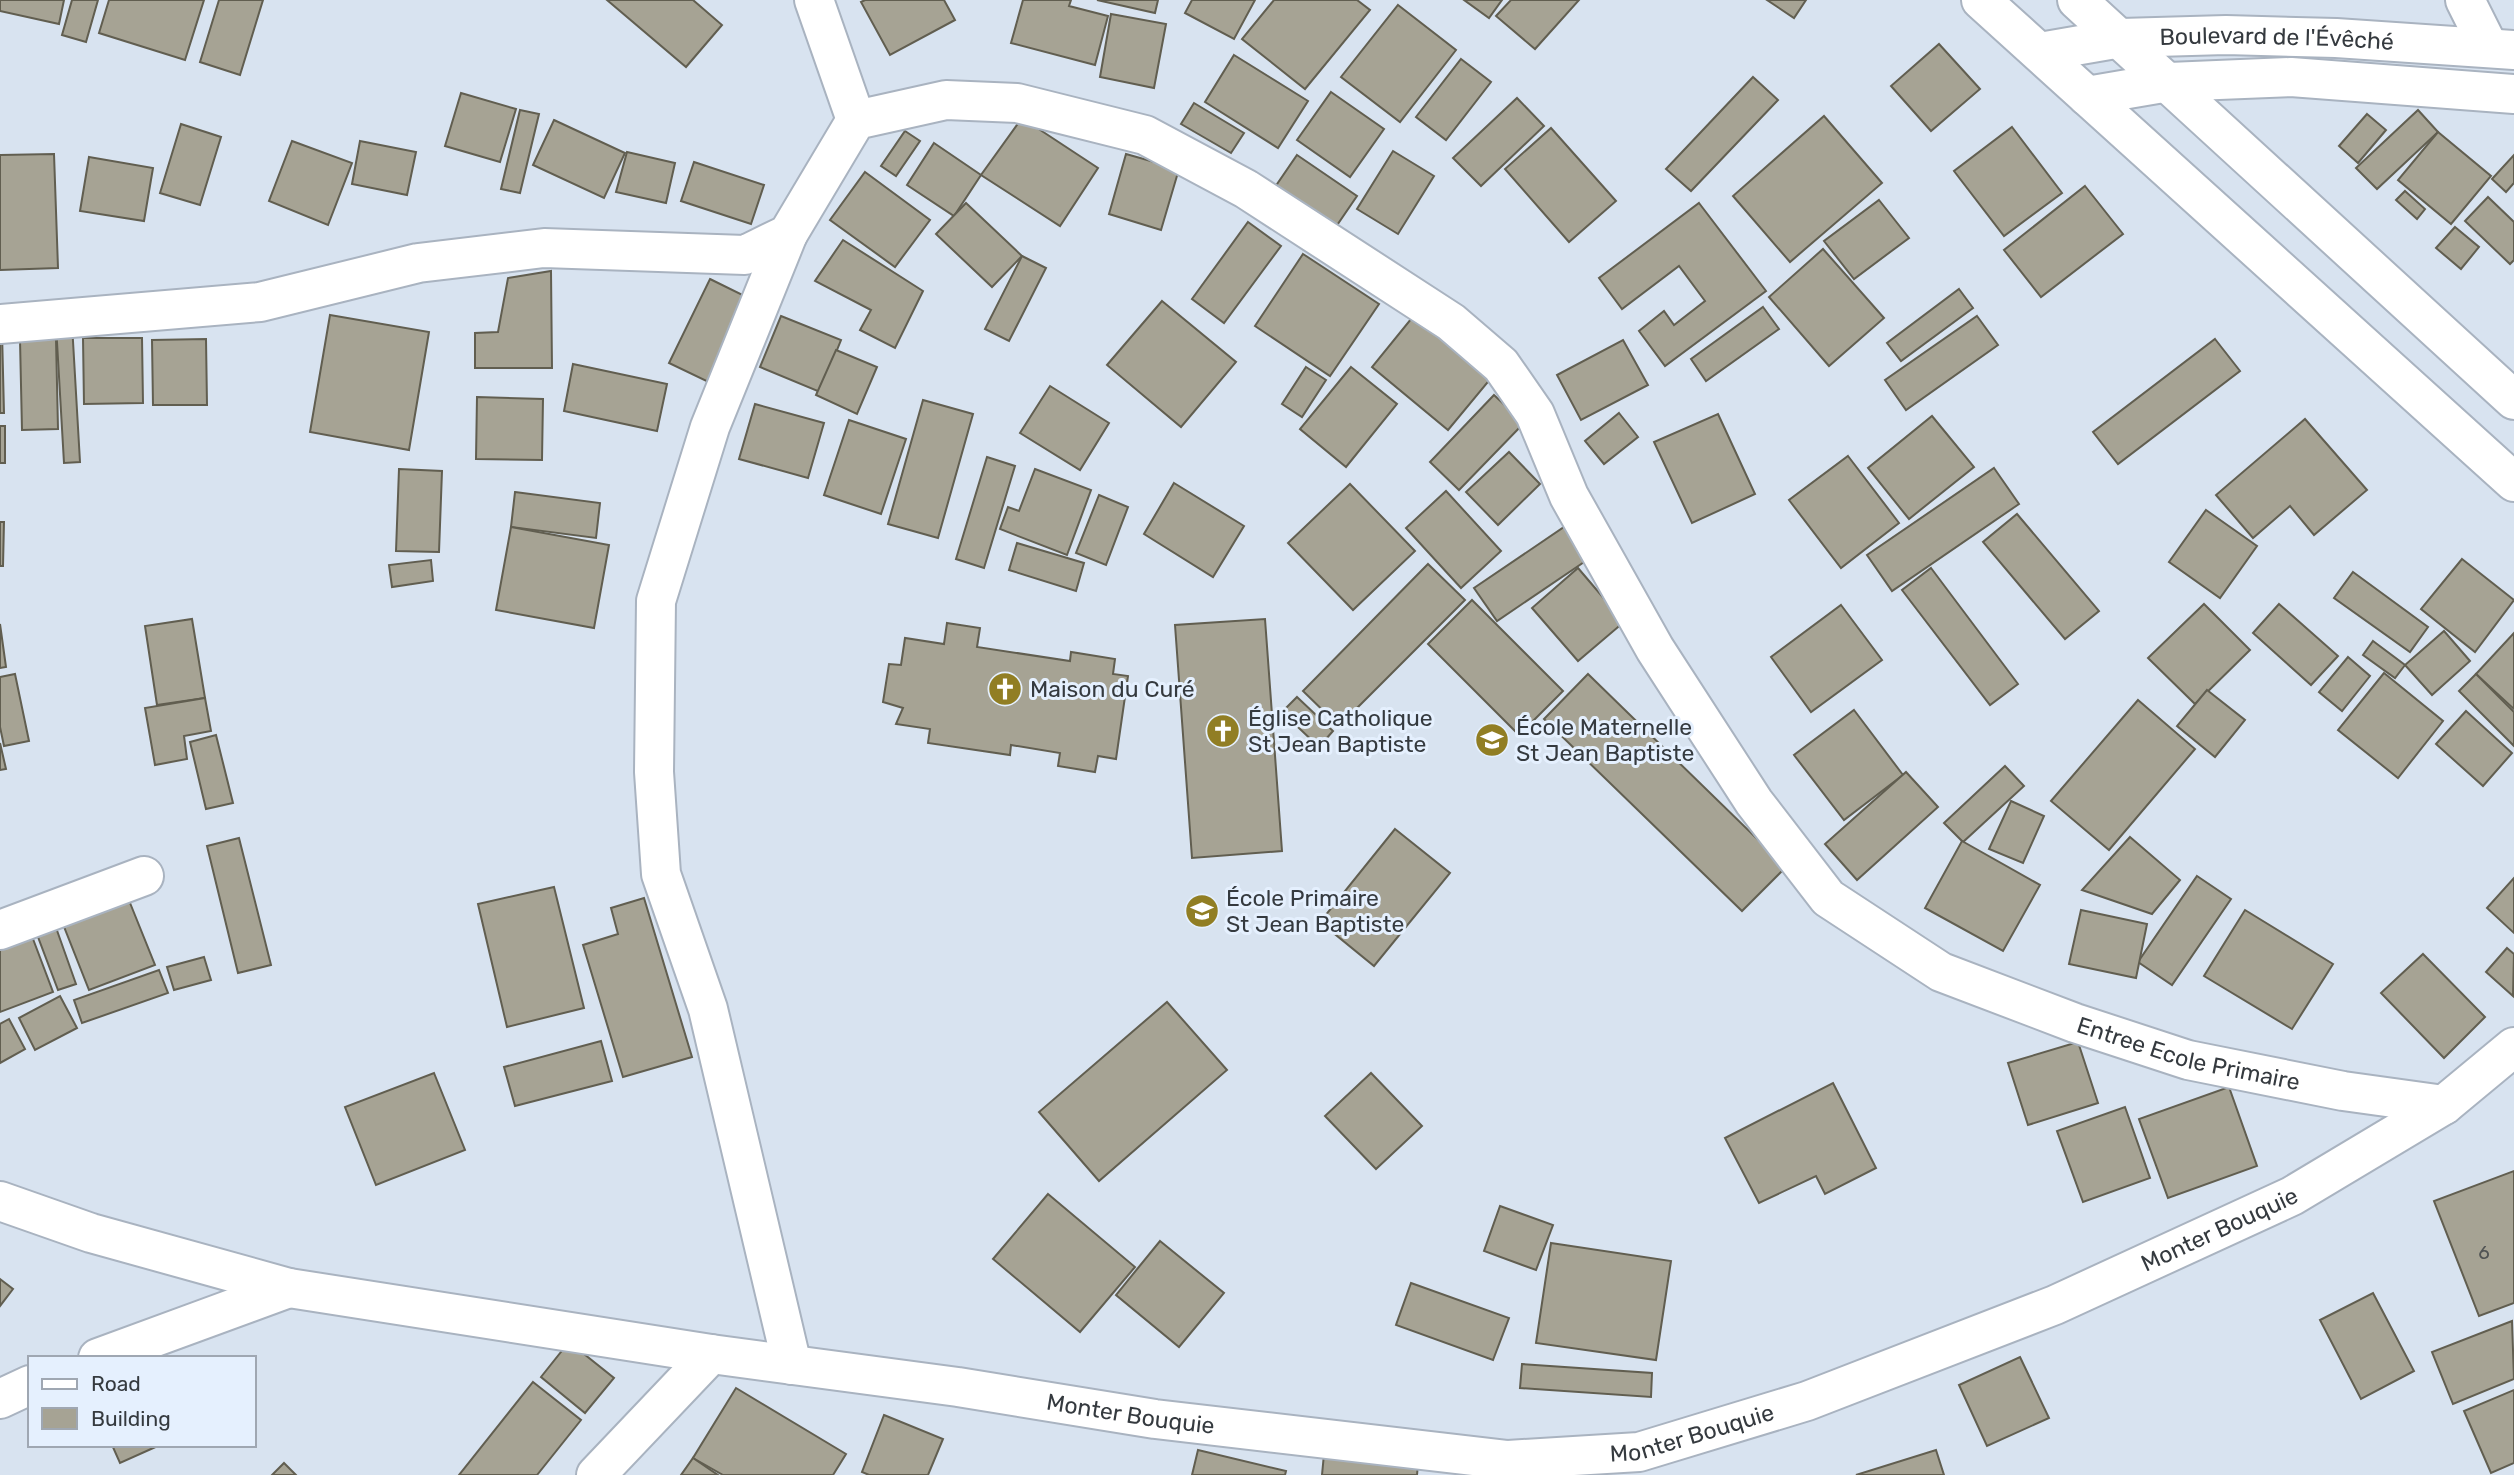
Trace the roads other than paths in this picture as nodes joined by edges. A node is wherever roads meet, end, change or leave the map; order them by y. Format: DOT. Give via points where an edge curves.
graph roads {
  1 [pos="814,0"];
  2 [pos="1981,0"];
  3 [pos="2077,0"];
  4 [pos="2465,0"];
  5 [pos="2121,38"];
  6 [pos="2502,49"];
  7 [pos="2040,52"];
  8 [pos="2169,82"];
  9 [pos="2514,94"];
  10 [pos="2087,96"];
  11 [pos="856,120"];
  12 [pos="788,234"];
  13 [pos="0,324"];
  14 [pos="2514,400"];
  15 [pos="2514,482"];
  16 [pos="144,876"];
  17 [pos="0,930"];
  18 [pos="2514,1047"];
  19 [pos="2444,1105"];
  20 [pos="0,1201"];
  21 [pos="289,1288"];
  22 [pos="711,1354"];
  23 [pos="103,1356"];
  24 [pos="792,1365"];
  25 [pos="28,1386"];
  26 [pos="0,1399"];
  27 [pos="1638,1464"];
  28 [pos="596,1475"];
  1 -- 11 [label="main road"];
  2 -- 7 [label="main road"];
  3 -- 5 [label="main road"];
  4 -- 6 [label="main road"];
  5 -- 6 [label="main road, Boulevard de l'Évêché" via="2309,37"];
  5 -- 7 [label="main road, Boulevard de l'Évêché"];
  5 -- 8 [label="main road"];
  7 -- 10 [label="main road"];
  8 -- 9 [label="main road, Boulevard de l'Évêché" via="2291,77"];
  8 -- 10 [label="main road, Boulevard de l'Évêché"];
  8 -- 14 [label="main road"];
  10 -- 15 [label="main road"];
  11 -- 12 [label="main road"];
  11 -- 19 [label="main road, Entree Ecole Primaire" via="946,100 1017,103 1145,135 1246,189 1451,322 1502,365 1535,414 1569,496 1655,649 1754,802 1828,898 1941,972 2075,1023 2188,1059 2343,1091"];
  12 -- 13 [label="main road" via="745,255 544,248 418,263 260,302"];
  12 -- 24 [label="main road" via="710,427 656,601 654,772 661,874 708,1009"];
  16 -- 17 [label="main road"];
  18 -- 19 [label="main road, Monter Bouquie"];
  19 -- 27 [label="main road, Monter Bouquie" via="2292,1196 2055,1305"];
  20 -- 21 [label="main road, Monter Bouquie" via="91,1233"];
  21 -- 22 [label="main road, Monter Bouquie"];
  21 -- 23 [label="main road"];
  22 -- 24 [label="main road, Monter Bouquie"];
  22 -- 28 [label="main road"];
  24 -- 27 [label="main road, Monter Bouquie" via="1155,1419 1508,1460"];
  25 -- 26 [label="main road"];
}
